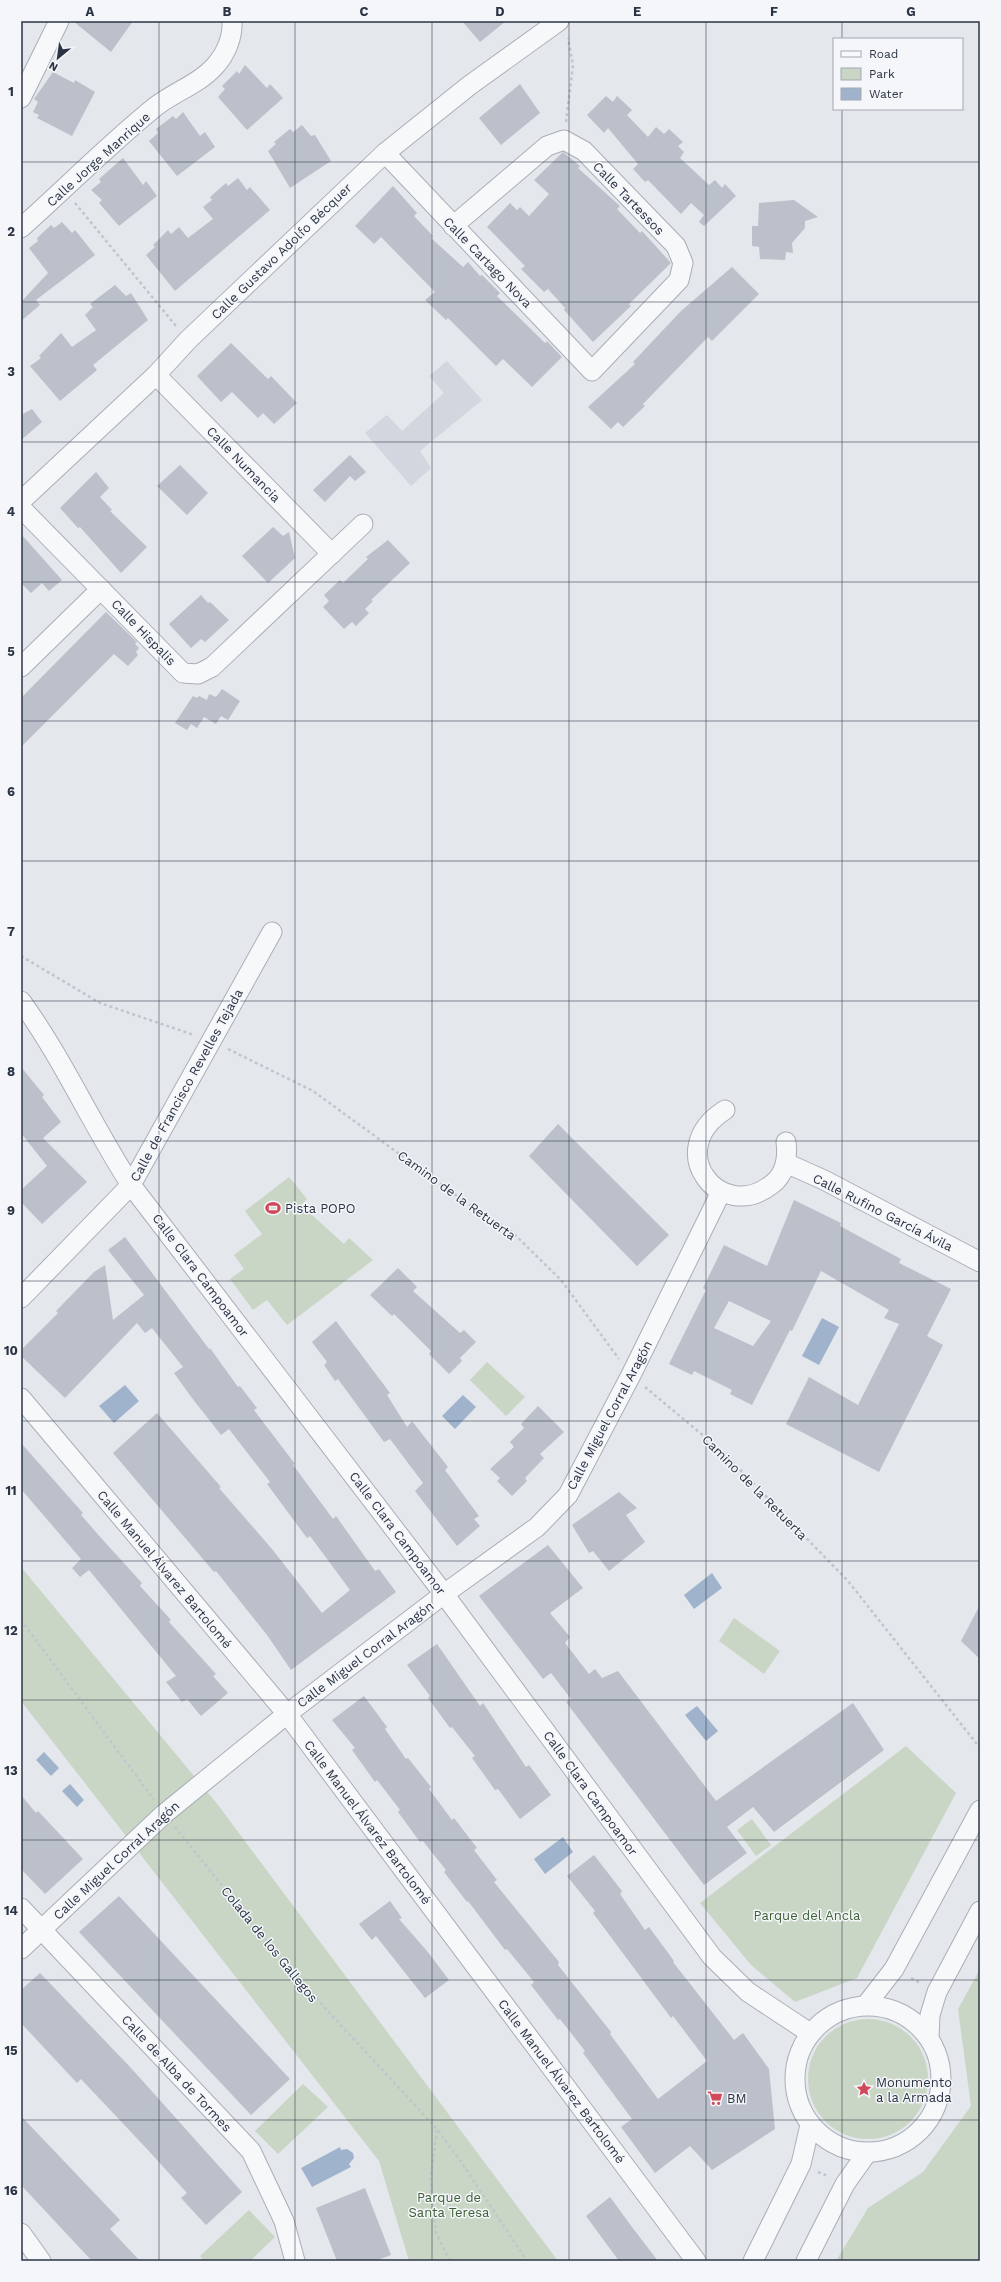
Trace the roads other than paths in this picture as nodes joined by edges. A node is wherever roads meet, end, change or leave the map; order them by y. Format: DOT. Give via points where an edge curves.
graph roads {
  1 [pos="59,21"];
  2 [pos="232,21"];
  3 [pos="563,28"];
  4 [pos="21,98"];
  5 [pos="385,152"];
  6 [pos="453,226"];
  7 [pos="21,228"];
  8 [pos="592,371"];
  9 [pos="156,375"];
  10 [pos="21,501"];
  11 [pos="21,508"];
  12 [pos="363,524"];
  13 [pos="332,554"];
  14 [pos="101,589"];
  15 [pos="21,667"];
  16 [pos="272,932"];
  17 [pos="21,1001"];
  18 [pos="27,1024"];
  19 [pos="725,1110"];
  20 [pos="786,1142"];
  21 [pos="786,1163"];
  22 [pos="131,1185"];
  23 [pos="721,1192"];
  24 [pos="980,1262"];
  25 [pos="21,1298"];
  26 [pos="21,1398"];
  27 [pos="444,1594"];
  28 [pos="287,1714"];
  29 [pos="980,1810"];
  30 [pos="21,1908"];
  31 [pos="980,1911"];
  32 [pos="41,1929"];
  33 [pos="21,1949"];
  34 [pos="866,2005"];
  35 [pos="810,2033"];
  36 [pos="929,2038"];
  37 [pos="810,2125"];
  38 [pos="866,2153"];
  39 [pos="21,2233"];
  40 [pos="41,2261"];
  41 [pos="294,2261"];
  42 [pos="696,2261"];
  43 [pos="753,2261"];
  44 [pos="806,2261"];
  1 -- 4 [label="street"];
  2 -- 7 [label="street, Calle Jorge Manrique" via="233,30 227,48 204,77 156,106"];
  3 -- 5 [label="street, Calle Gustavo Adolfo Bécquer" via="470,85"];
  5 -- 6 [label="street, Calle Cartago Nova"];
  5 -- 9 [label="street, Calle Gustavo Adolfo Bécquer" via="188,340"];
  6 -- 8 [label="street, Calle Cartago Nova"];
  6 -- 8 [label="street, Calle Tartessos" via="547,146 564,140 584,151 676,246 683,263 679,280"];
  9 -- 10 [label="street, Calle Gustavo Adolfo Bécquer"];
  9 -- 13 [label="street, Calle Numancia"];
  11 -- 14 [label="street, Calle Hispalis"];
  12 -- 13 [label="street, Calle Hispalis"];
  13 -- 14 [label="street, Calle Hispalis" via="212,667 198,674 183,673"];
  14 -- 15 [label="street"];
  16 -- 22 [label="street, Calle de Francisco Revelles Tejada"];
  17 -- 18 [label="street, Calle Clara Campoamor"];
  18 -- 22 [label="street, Calle Clara Campoamor" via="57,1056 108,1149"];
  19 -- 23 [label="street" via="711,1119 704,1128 697,1149 699,1166 708,1181"];
  20 -- 21 [label="street"];
  21 -- 23 [label="street" via="777,1181 760,1193 741,1197"];
  21 -- 24 [label="street, Calle Rufino García Ávila" via="824,1180"];
  22 -- 25 [label="street, Calle de Francisco Revelles Tejada"];
  22 -- 27 [label="street, Calle Clara Campoamor"];
  23 -- 27 [label="street, Calle Miguel Corral Aragón" via="631,1376 568,1495 537,1527"];
  26 -- 28 [label="street, Calle Manuel Álvarez Bartolomé"];
  27 -- 28 [label="street, Calle Miguel Corral Aragón"];
  27 -- 35 [label="street, Calle Clara Campoamor" via="712,1957 748,1992"];
  28 -- 32 [label="street, Calle Miguel Corral Aragón" via="164,1814"];
  28 -- 42 [label="street, Calle Manuel Álvarez Bartolomé"];
  29 -- 34 [label="street" via="894,1969"];
  30 -- 32 [label="street, Calle de Alba de Tormes"];
  31 -- 36 [label="street" via="937,1992 930,2015"];
  32 -- 33 [label="street, Calle Miguel Corral Aragón"];
  32 -- 41 [label="street, Calle de Alba de Tormes" via="251,2151 284,2221"];
  34 -- 35 [label="street" via="835,2013 821,2021"];
  34 -- 36 [label="street" via="884,2007 901,2014 917,2024"];
  35 -- 37 [label="street" via="794,2069 794,2089 800,2108"];
  36 -- 38 [label="street" via="937,2054 941,2071 941,2089 928,2122 916,2135 901,2145 884,2151"];
  37 -- 38 [label="street" via="835,2145"];
  37 -- 43 [label="street" via="801,2164"];
  38 -- 44 [label="street" via="845,2184"];
  39 -- 40 [label="street"];
}
